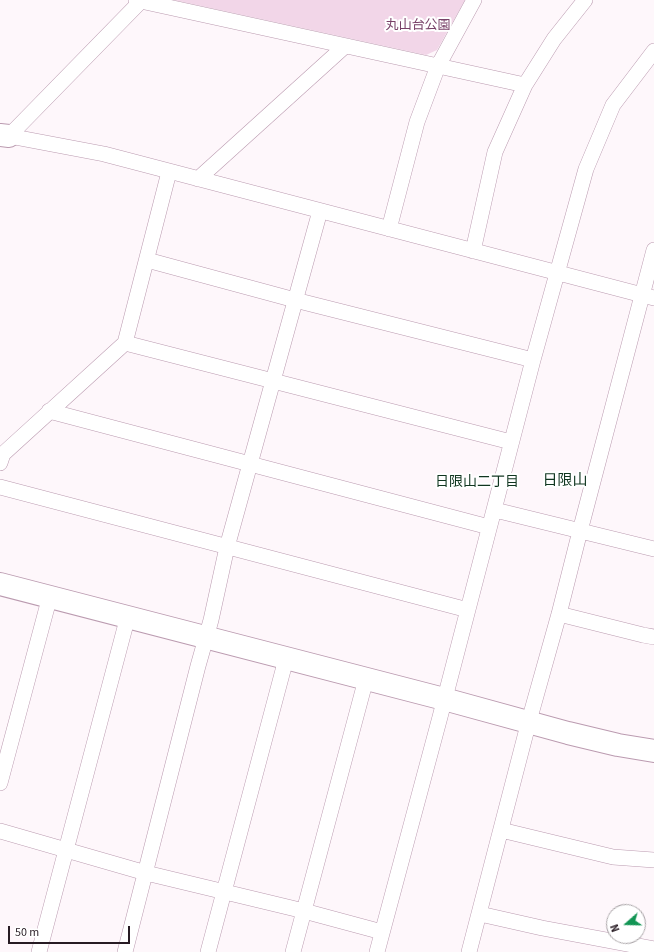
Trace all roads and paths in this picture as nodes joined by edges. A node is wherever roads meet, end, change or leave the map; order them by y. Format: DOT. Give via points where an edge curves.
graph roads {
  1 [pos="139,0"];
  2 [pos="474,0"];
  3 [pos="585,0"];
  4 [pos="345,46"];
  5 [pos="654,51"];
  6 [pos="438,66"];
  7 [pos="525,85"];
  8 [pos="4,136"];
  9 [pos="169,172"];
  10 [pos="198,179"];
  11 [pos="320,211"];
  12 [pos="389,229"];
  13 [pos="654,250"];
  14 [pos="472,251"];
  15 [pos="147,260"];
  16 [pos="557,273"];
  17 [pos="648,297"];
  18 [pos="296,300"];
  19 [pos="125,344"];
  20 [pos="533,360"];
  21 [pos="273,381"];
  22 [pos="48,411"];
  23 [pos="511,442"];
  24 [pos="0,463"];
  25 [pos="249,464"];
  26 [pos="0,487"];
  27 [pos="494,510"];
  28 [pos="489,527"];
  29 [pos="580,530"];
  30 [pos="227,547"];
  31 [pos="654,549"];
  32 [pos="0,584"];
  33 [pos="50,596"];
  34 [pos="468,610"];
  35 [pos="559,614"];
  36 [pos="128,616"];
  37 [pos="206,637"];
  38 [pos="654,637"];
  39 [pos="286,659"];
  40 [pos="366,679"];
  41 [pos="444,699"];
  42 [pos="529,721"];
  43 [pos="654,751"];
  44 [pos="0,783"];
  45 [pos="501,830"];
  46 [pos="0,831"];
  47 [pos="66,851"];
  48 [pos="654,860"];
  49 [pos="146,873"];
  50 [pos="223,891"];
  51 [pos="304,911"];
  52 [pos="480,914"];
  53 [pos="382,932"];
  54 [pos="654,949"];
  55 [pos="39,952"];
  56 [pos="125,952"];
  57 [pos="208,952"];
  58 [pos="293,952"];
  59 [pos="377,952"];
  60 [pos="469,952"];
  1 -- 4 [label="street"];
  1 -- 8 [label="street"];
  2 -- 6 [label="street"];
  3 -- 7 [label="street" via="554,39"];
  4 -- 6 [label="street"];
  4 -- 10 [label="street"];
  5 -- 16 [label="street" via="614,105 586,169"];
  6 -- 7 [label="street"];
  6 -- 12 [label="street" via="417,122"];
  7 -- 14 [label="street" via="495,152"];
  8 -- 9 [label="street" via="104,154"];
  9 -- 10 [label="street"];
  9 -- 15 [label="street"];
  10 -- 11 [label="street"];
  11 -- 12 [label="street"];
  11 -- 18 [label="street"];
  12 -- 14 [label="street"];
  13 -- 17 [label="street"];
  14 -- 16 [label="street"];
  15 -- 18 [label="street"];
  15 -- 19 [label="street"];
  16 -- 17 [label="street"];
  16 -- 20 [label="street"];
  17 -- 29 [label="street"];
  18 -- 20 [label="street"];
  18 -- 21 [label="street"];
  19 -- 21 [label="street"];
  19 -- 22 [label="street"];
  20 -- 23 [label="street"];
  21 -- 23 [label="street"];
  21 -- 25 [label="street"];
  22 -- 24 [label="street" via="3,454"];
  22 -- 25 [label="street"];
  23 -- 27 [label="street"];
  25 -- 28 [label="street"];
  25 -- 30 [label="street"];
  26 -- 30 [label="street"];
  27 -- 28 [label="street"];
  27 -- 29 [label="street"];
  28 -- 34 [label="street"];
  29 -- 31 [label="street"];
  29 -- 35 [label="street"];
  30 -- 34 [label="street"];
  30 -- 37 [label="street"];
  32 -- 33 [label="street"];
  33 -- 36 [label="street"];
  33 -- 44 [label="street"];
  34 -- 41 [label="street"];
  35 -- 38 [label="street"];
  35 -- 42 [label="street"];
  36 -- 37 [label="street"];
  36 -- 47 [label="street"];
  37 -- 39 [label="street"];
  37 -- 49 [label="street"];
  39 -- 40 [label="street"];
  39 -- 50 [label="street"];
  40 -- 41 [label="street"];
  40 -- 51 [label="street"];
  41 -- 42 [label="street"];
  41 -- 53 [label="street"];
  42 -- 43 [label="street" via="596,740"];
  42 -- 45 [label="street"];
  45 -- 48 [label="street" via="613,857"];
  45 -- 52 [label="street"];
  46 -- 47 [label="street"];
  47 -- 49 [label="street"];
  47 -- 55 [label="street"];
  49 -- 50 [label="street"];
  49 -- 56 [label="street"];
  50 -- 51 [label="street"];
  50 -- 57 [label="street"];
  51 -- 53 [label="street"];
  51 -- 58 [label="street"];
  52 -- 54 [label="street"];
  52 -- 60 [label="street"];
  53 -- 59 [label="street"];
}
